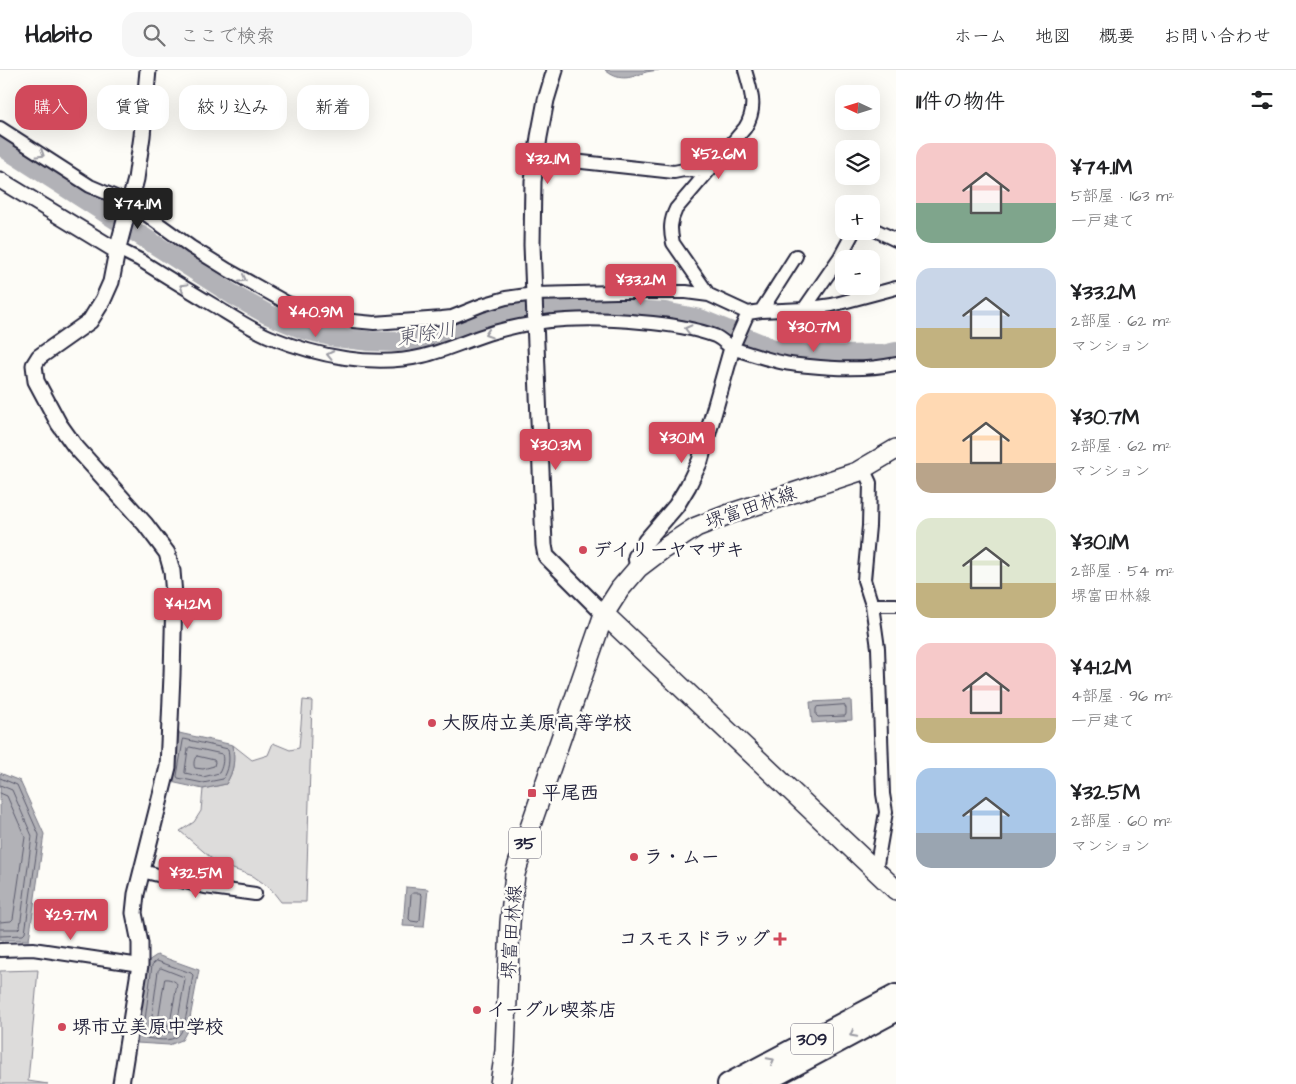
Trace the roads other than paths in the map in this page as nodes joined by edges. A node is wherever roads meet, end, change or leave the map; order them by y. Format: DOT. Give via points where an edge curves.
graph roads {
  1 [pos="148,70"];
  2 [pos="555,70"];
  3 [pos="744,70"];
  4 [pos="0,128"];
  5 [pos="536,156"];
  6 [pos="708,171"];
  7 [pos="0,180"];
  8 [pos="129,205"];
  9 [pos="880,232"];
  10 [pos="849,240"];
  11 [pos="896,240"];
  12 [pos="117,247"];
  13 [pos="796,256"];
  14 [pos="896,288"];
  15 [pos="709,295"];
  16 [pos="534,296"];
  17 [pos="804,309"];
  18 [pos="761,311"];
  19 [pos="747,316"];
  20 [pos="535,320"];
  21 [pos="734,344"];
  22 [pos="896,364"];
  23 [pos="896,449"];
  24 [pos="863,468"];
  25 [pos="638,568"];
  26 [pos="872,605"];
  27 [pos="896,605"];
  28 [pos="604,614"];
  29 [pos="876,870"];
  30 [pos="142,871"];
  31 [pos="896,890"];
  32 [pos="255,894"];
  33 [pos="0,950"];
  34 [pos="140,965"];
  35 [pos="896,995"];
  36 [pos="896,1011"];
  37 [pos="121,1084"];
  38 [pos="500,1084"];
  39 [pos="728,1084"];
  40 [pos="760,1084"];
  1 -- 8 [label="street" via="136,179"];
  2 -- 5 [label="street"];
  3 -- 6 [label="street" via="751,94 750,120"];
  4 -- 8 [label="street, one-way" via="90,186"];
  5 -- 6 [label="street" via="674,172"];
  5 -- 16 [label="street" via="532,236"];
  6 -- 15 [label="street" via="676,209 671,234 673,243"];
  7 -- 12 [label="street"];
  8 -- 12 [label="street"];
  8 -- 16 [label="street, one-way" via="243,279 287,302 330,316 374,323 442,318 506,298"];
  9 -- 11 [label="street"];
  10 -- 17 [label="street"];
  20 -- 12 [label="street, one-way" via="401,360 331,356 269,337"];
  12 -- 30 [label="street" via="112,282 90,321 39,357 34,365 36,381 59,424 145,524 167,553 172,571 168,767"];
  13 -- 18 [label="street"];
  14 -- 17 [label="street"];
  15 -- 16 [label="street" via="616,292"];
  15 -- 19 [label="street"];
  16 -- 20 [label="street"];
  17 -- 18 [label="street"];
  18 -- 19 [label="street"];
  19 -- 21 [label="street"];
  21 -- 20 [label="street, one-way" via="688,328 664,324 605,319"];
  20 -- 28 [label="street" via="546,556"];
  21 -- 22 [label="street" via="786,364 880,368"];
  21 -- 25 [label="street" via="700,461 676,506 636,556"];
  23 -- 24 [label="main road, 堺富田林線 / 35"];
  24 -- 25 [label="main road, 堺富田林線 / 35" via="696,527"];
  24 -- 26 [label="street" via="870,483 864,580"];
  25 -- 28 [label="main road, 堺富田林線 / 35"];
  26 -- 27 [label="street"];
  26 -- 29 [label="street" via="878,648 886,812"];
  28 -- 29 [label="main road"];
  28 -- 38 [label="main road, 堺富田林線 / 35" via="515,874 505,1051"];
  29 -- 31 [label="main road"];
  30 -- 32 [label="street" via="205,887"];
  30 -- 34 [label="street" via="134,913 140,943"];
  33 -- 34 [label="street" via="33,949"];
  34 -- 37 [label="street"];
  39 -- 35 [label="highway, 309, one-way"];
  36 -- 40 [label="highway, 309, one-way"];
}
